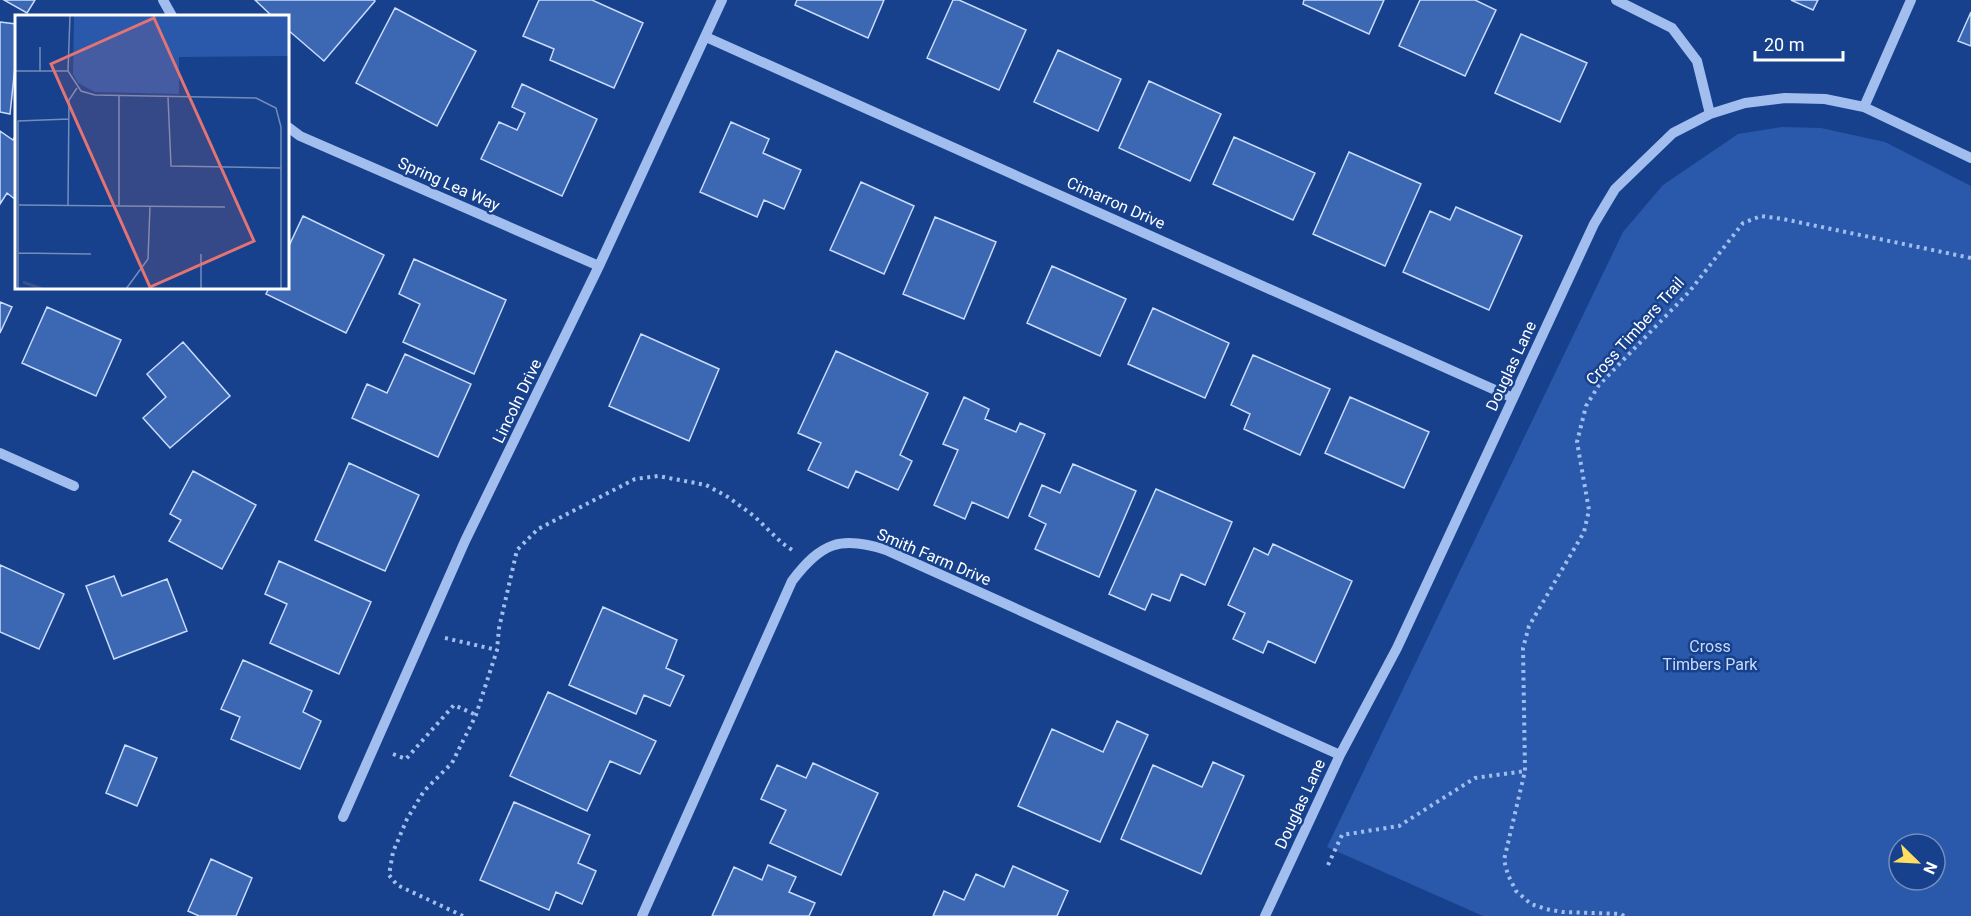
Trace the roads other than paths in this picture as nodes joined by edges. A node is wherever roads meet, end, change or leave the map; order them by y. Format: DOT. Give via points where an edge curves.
graph roads {
  1 [pos="164,0"];
  2 [pos="722,0"];
  3 [pos="1616,0"];
  4 [pos="1911,0"];
  5 [pos="172,15"];
  6 [pos="706,37"];
  7 [pos="1864,107"];
  8 [pos="1710,114"];
  9 [pos="290,128"];
  10 [pos="1971,158"];
  11 [pos="599,266"];
  12 [pos="1513,398"];
  13 [pos="0,453"];
  14 [pos="74,486"];
  15 [pos="1340,755"];
  16 [pos="343,817"];
  17 [pos="642,916"];
  18 [pos="1264,916"];
  1 -- 5 [label="street"];
  2 -- 6 [label="street, Lincoln Drive"];
  3 -- 8 [label="street" via="1672,28 1697,61"];
  4 -- 7 [label="street"];
  6 -- 11 [label="street, Lincoln Drive"];
  6 -- 12 [label="street, Cimarron Drive"];
  7 -- 8 [label="street, Douglas Lane" via="1825,99 1785,98 1745,103"];
  7 -- 10 [label="street, Douglas Lane"];
  8 -- 12 [label="street, Douglas Lane" via="1673,133 1615,189 1594,225"];
  9 -- 11 [label="street, Spring Lea Way"];
  11 -- 16 [label="street, Lincoln Drive" via="465,541"];
  12 -- 15 [label="street, Douglas Lane" via="1397,648"];
  13 -- 14 [label="street"];
  15 -- 17 [label="street, Smith Farm Drive" via="886,550 843,542 824,548 792,580"];
  15 -- 18 [label="street, Douglas Lane"];
}
